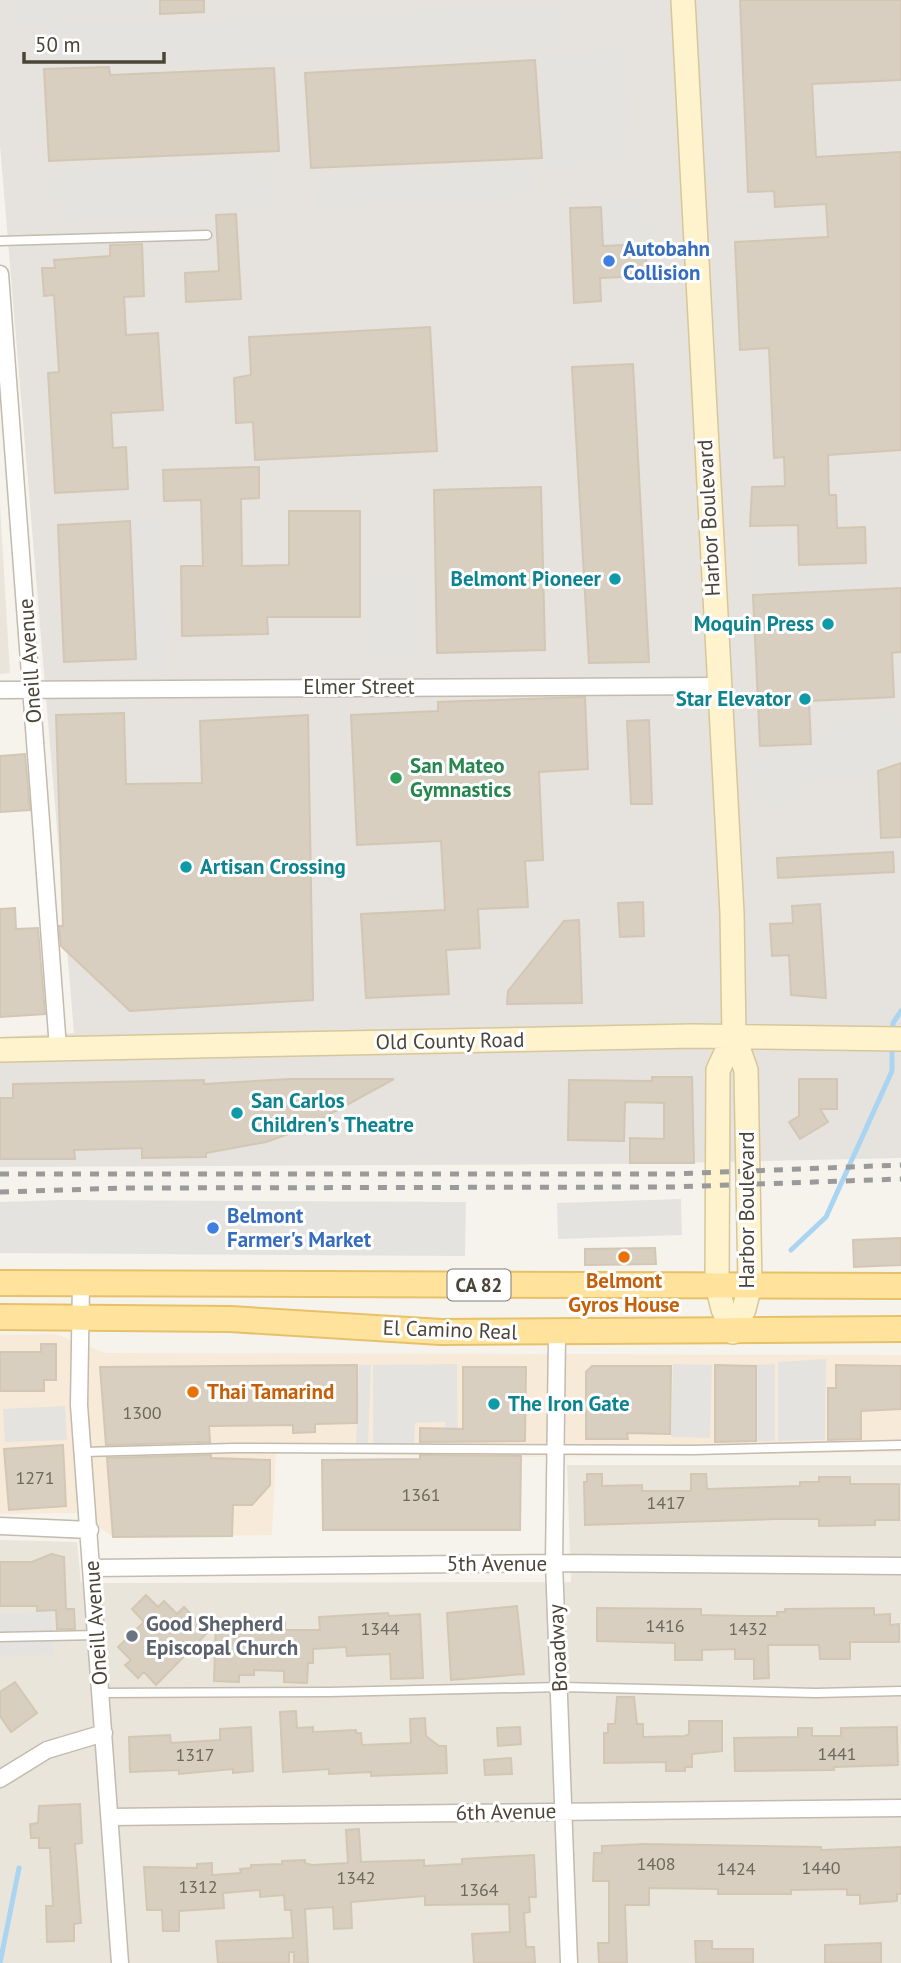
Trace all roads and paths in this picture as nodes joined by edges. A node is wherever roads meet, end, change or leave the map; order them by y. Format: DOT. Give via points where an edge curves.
graph roads {
  1 [pos="683,0"];
  2 [pos="207,235"];
  3 [pos="0,242"];
  4 [pos="0,274"];
  5 [pos="718,686"];
  6 [pos="33,688"];
  7 [pos="0,690"];
  8 [pos="734,1036"];
  9 [pos="895,1039"];
  10 [pos="58,1048"];
  11 [pos="0,1050"];
  12 [pos="0,1283"];
  13 [pos="81,1283"];
  14 [pos="717,1285"];
  15 [pos="750,1285"];
  16 [pos="901,1286"];
  17 [pos="0,1317"];
  18 [pos="82,1318"];
  19 [pos="901,1329"];
  20 [pos="733,1332"];
  21 [pos="557,1334"];
  22 [pos="901,1445"];
  23 [pos="556,1451"];
  24 [pos="83,1452"];
  25 [pos="0,1526"];
  26 [pos="90,1530"];
  27 [pos="554,1563"];
  28 [pos="901,1566"];
  29 [pos="93,1568"];
  30 [pos="98,1635"];
  31 [pos="0,1637"];
  32 [pos="561,1686"];
  33 [pos="901,1691"];
  34 [pos="101,1693"];
  35 [pos="104,1733"];
  36 [pos="0,1779"];
  37 [pos="901,1808"];
  38 [pos="562,1811"];
  39 [pos="110,1817"];
  40 [pos="120,1963"];
  41 [pos="569,1963"];
  1 -- 5 [label="main road, Harbor Boulevard"];
  2 -- 3 [label="lane"];
  4 -- 6 [label="street, Oneill Avenue" via="11,464"];
  5 -- 6 [label="street, Elmer Street"];
  5 -- 8 [label="main road, Harbor Boulevard" via="732,913"];
  6 -- 7 [label="street, Elmer Street"];
  6 -- 10 [label="street, Oneill Avenue"];
  8 -- 9 [label="main road, Old County Road"];
  8 -- 10 [label="main road, Old County Road"];
  8 -- 14 [label="main road, Harbor Boulevard" via="718,1070"];
  8 -- 15 [label="main road, Harbor Boulevard" via="746,1070"];
  10 -- 11 [label="main road, Old County Road"];
  12 -- 13 [label="main road, El Camino Real / CA 82"];
  13 -- 14 [label="main road, El Camino Real / CA 82"];
  13 -- 18 [label="street, Oneill Avenue"];
  14 -- 15 [label="main road, El Camino Real / CA 82"];
  14 -- 20 [label="main road, Harbor Boulevard"];
  15 -- 16 [label="main road, El Camino Real / CA 82"];
  15 -- 20 [label="main road, Harbor Boulevard"];
  17 -- 18 [label="main road, El Camino Real / CA 82"];
  18 -- 21 [label="main road, El Camino Real / CA 82" via="230,1319 417,1332"];
  18 -- 24 [label="street, Oneill Avenue" via="79,1405"];
  19 -- 20 [label="main road, El Camino Real / CA 82"];
  20 -- 21 [label="main road, El Camino Real / CA 82"];
  21 -- 23 [label="street, Broadway"];
  22 -- 23 [label="lane"];
  23 -- 24 [label="lane" via="234,1448"];
  23 -- 27 [label="street, Broadway"];
  24 -- 26 [label="street, Oneill Avenue"];
  25 -- 26 [label="street"];
  26 -- 29 [label="street, Oneill Avenue"];
  27 -- 28 [label="street, 5th Avenue"];
  27 -- 29 [label="street, 5th Avenue"];
  27 -- 32 [label="street, Broadway"];
  29 -- 30 [label="street, Oneill Avenue"];
  30 -- 31 [label="lane"];
  30 -- 34 [label="street, Oneill Avenue"];
  32 -- 33 [label="lane"];
  32 -- 34 [label="lane"];
  32 -- 38 [label="street, Broadway"];
  34 -- 35 [label="street, Oneill Avenue"];
  35 -- 36 [label="street" via="47,1750"];
  35 -- 39 [label="street, Oneill Avenue"];
  37 -- 38 [label="street, 6th Avenue"];
  38 -- 39 [label="street, 6th Avenue"];
  38 -- 41 [label="street, Broadway"];
  39 -- 40 [label="street, Oneill Avenue"];
}
